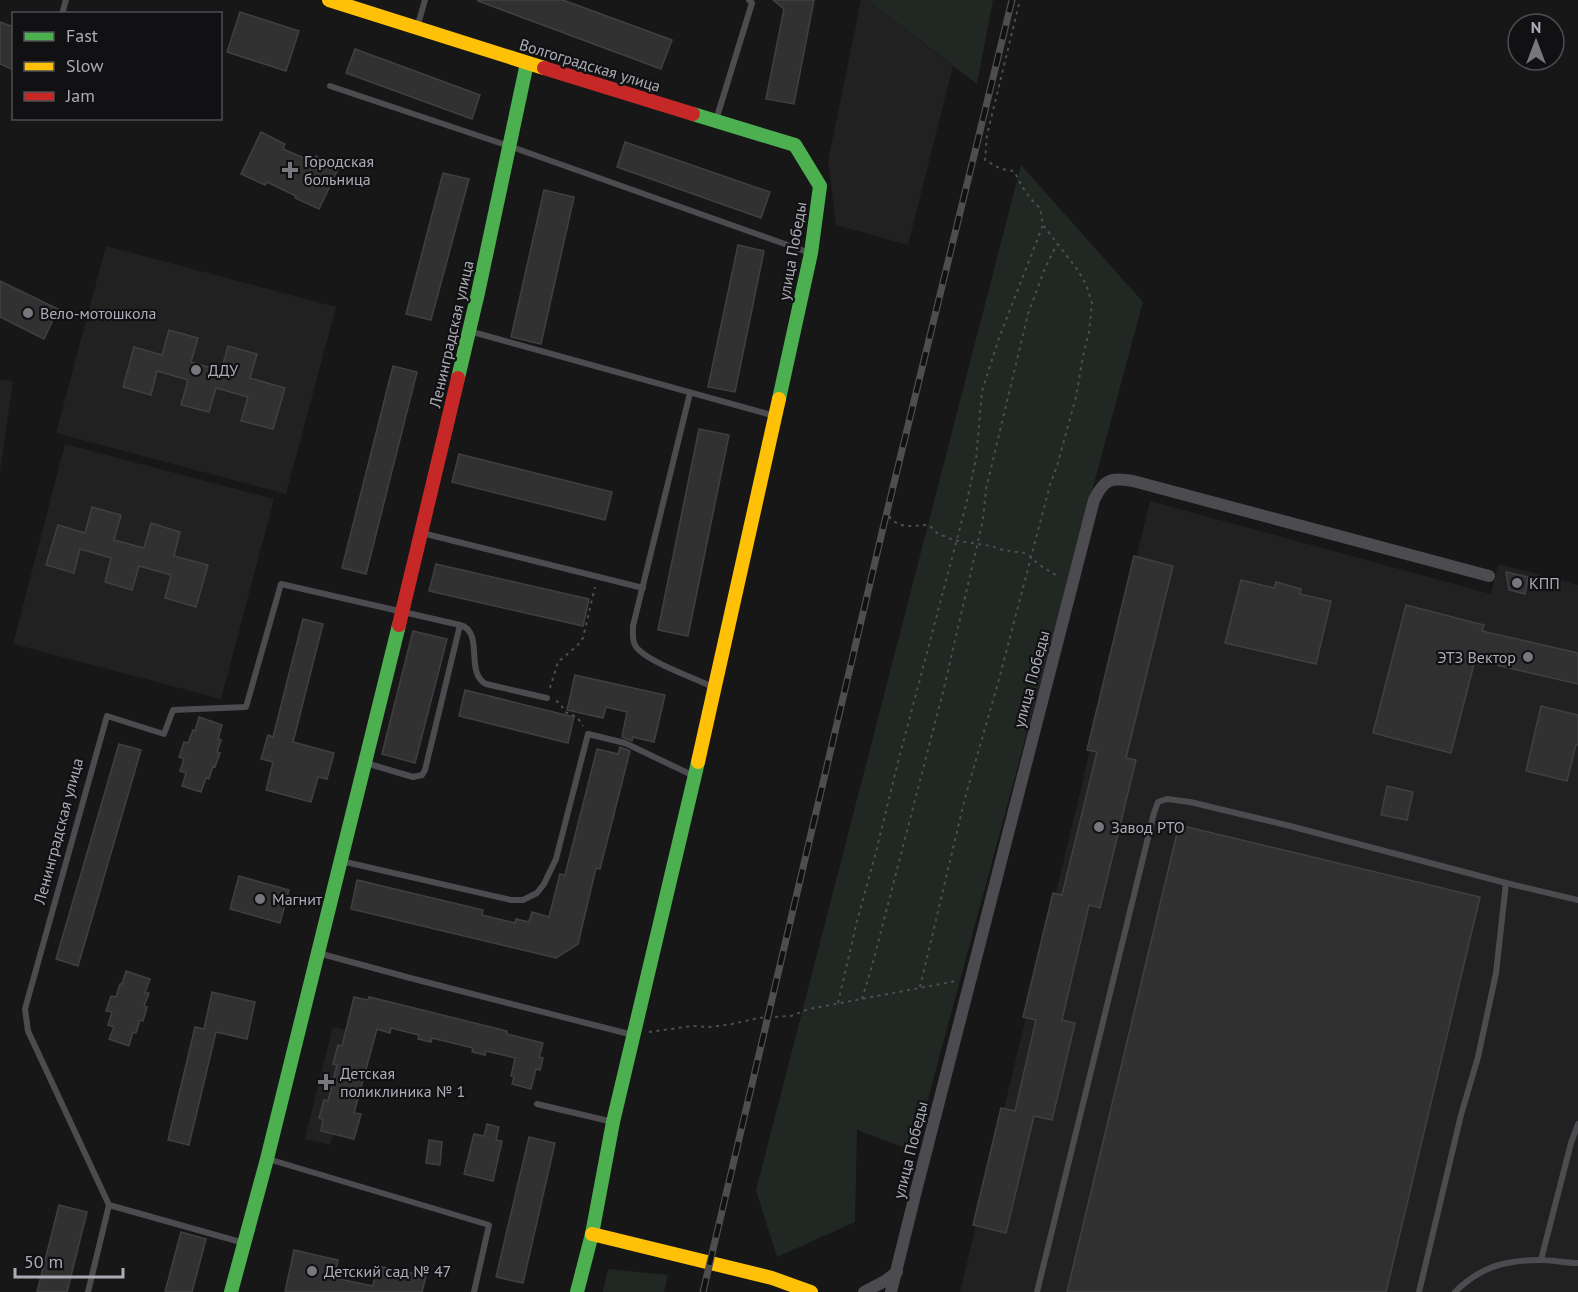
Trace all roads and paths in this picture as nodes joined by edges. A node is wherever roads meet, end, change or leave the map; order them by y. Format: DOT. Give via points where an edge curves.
graph roads {
  1 [pos="329,0"];
  2 [pos="425,0"];
  3 [pos="749,0"];
  4 [pos="1020,0"];
  5 [pos="416,28"];
  6 [pos="527,63"];
  7 [pos="330,86"];
  8 [pos="716,120"];
  9 [pos="509,146"];
  10 [pos="820,186"];
  11 [pos="1043,225"];
  12 [pos="1057,244"];
  13 [pos="811,253"];
  14 [pos="469,331"];
  15 [pos="690,393"];
  16 [pos="775,417"];
  17 [pos="890,501"];
  18 [pos="421,533"];
  19 [pos="957,541"];
  20 [pos="977,545"];
  21 [pos="1030,556"];
  22 [pos="1489,576"];
  23 [pos="598,577"];
  24 [pos="643,588"];
  25 [pos="1069,598"];
  26 [pos="402,612"];
  27 [pos="460,626"];
  28 [pos="714,687"];
  29 [pos="547,698"];
  30 [pos="588,734"];
  31 [pos="366,763"];
  32 [pos="694,777"];
  33 [pos="341,861"];
  34 [pos="1506,883"];
  35 [pos="1578,900"];
  36 [pos="318,953"];
  37 [pos="970,980"];
  38 [pos="920,987"];
  39 [pos="862,999"];
  40 [pos="838,1003"];
  41 [pos="635,1030"];
  42 [pos="537,1104"];
  43 [pos="614,1122"];
  44 [pos="1578,1124"];
  45 [pos="267,1159"];
  46 [pos="109,1205"];
  47 [pos="592,1234"];
  48 [pos="245,1243"];
  49 [pos="1540,1260"];
  50 [pos="1578,1263"];
  51 [pos="897,1272"];
  52 [pos="88,1292"];
  53 [pos="231,1292"];
  54 [pos="474,1292"];
  55 [pos="578,1292"];
  56 [pos="811,1292"];
  57 [pos="864,1292"];
  58 [pos="891,1292"];
  59 [pos="1037,1292"];
  60 [pos="1419,1292"];
  61 [pos="1455,1292"];
  1 -- 5 [label="main road, Волгоградская улица"];
  2 -- 5 [label="lane"];
  3 -- 8 [label="lane" via="752,3"];
  4 -- 11 [label="path" via="987,135 985,160 1014,171 1040,208"];
  5 -- 6 [label="main road, Волгоградская улица"];
  6 -- 8 [label="main road, Волгоградская улица"];
  6 -- 9 [label="main road, Ленинградская улица"];
  7 -- 9 [label="lane"];
  8 -- 10 [label="main road, Волгоградская улица" via="795,145"];
  9 -- 13 [label="lane"];
  9 -- 14 [label="main road, Ленинградская улица"];
  10 -- 13 [label="main road, улица Победы"];
  11 -- 12 [label="path"];
  11 -- 19 [label="path" via="982,391 976,459"];
  12 -- 20 [label="path" via="1028,314 986,489"];
  12 -- 21 [label="path" via="1086,284 1092,315 1076,397"];
  13 -- 16 [label="main road, улица Победы"];
  14 -- 15 [label="lane"];
  14 -- 18 [label="main road, Ленинградская улица"];
  15 -- 16 [label="lane"];
  15 -- 24 [label="lane"];
  16 -- 28 [label="main road, улица Победы"];
  17 -- 19 [label="path" via="890,518 898,525 929,525 945,538"];
  18 -- 23 [label="lane"];
  18 -- 26 [label="main road, Ленинградская улица"];
  19 -- 20 [label="path"];
  19 -- 40 [label="path"];
  20 -- 21 [label="path"];
  20 -- 39 [label="path" via="943,692"];
  21 -- 25 [label="path" via="1058,574 1066,584"];
  21 -- 38 [label="path" via="965,798"];
  22 -- 25 [label="street, улица Победы" via="1115,479 1103,485 1094,500"];
  23 -- 24 [label="lane"];
  23 -- 29 [label="path" via="583,638 558,662"];
  24 -- 28 [label="lane" via="633,626 635,646 653,660"];
  25 -- 37 [label="street, улица Победы"];
  26 -- 27 [label="lane"];
  26 -- 31 [label="main road, Ленинградская улица"];
  26 -- 46 [label="lane, Ленинградская улица" via="281,584 246,707 173,710 164,734 107,716 25,1009 28,1031"];
  27 -- 29 [label="lane" via="471,632 478,678 486,684"];
  27 -- 31 [label="lane" via="422,775 413,777"];
  28 -- 32 [label="main road, улица Победы"];
  29 -- 30 [label="path" via="558,701 565,712 577,717"];
  30 -- 32 [label="lane" via="625,743"];
  30 -- 33 [label="lane" via="556,860 544,884 532,896 511,900"];
  31 -- 33 [label="main road, Ленинградская улица"];
  32 -- 41 [label="main road, улица Победы"];
  33 -- 36 [label="main road, Ленинградская улица"];
  34 -- 35 [label="lane"];
  34 -- 59 [label="lane" via="1190,802 1158,802"];
  34 -- 60 [label="lane" via="1496,973"];
  36 -- 41 [label="lane"];
  36 -- 45 [label="main road, Ленинградская улица"];
  37 -- 38 [label="path"];
  37 -- 51 [label="street, улица Победы"];
  38 -- 39 [label="path"];
  39 -- 40 [label="path"];
  40 -- 41 [label="path" via="791,1016 710,1027"];
  41 -- 43 [label="main road, улица Победы"];
  42 -- 43 [label="lane"];
  43 -- 47 [label="main road, улица Победы"];
  44 -- 49 [label="lane"];
  45 -- 48 [label="main road, Ленинградская улица"];
  45 -- 54 [label="lane" via="489,1224"];
  46 -- 48 [label="lane"];
  46 -- 52 [label="lane"];
  47 -- 55 [label="main road, улица Победы"];
  47 -- 56 [label="main road" via="772,1278"];
  48 -- 53 [label="main road, Ленинградская улица"];
  49 -- 50 [label="lane"];
  49 -- 61 [label="lane" via="1492,1266"];
  51 -- 57 [label="street"];
  51 -- 58 [label="street, улица Победы"];
}
